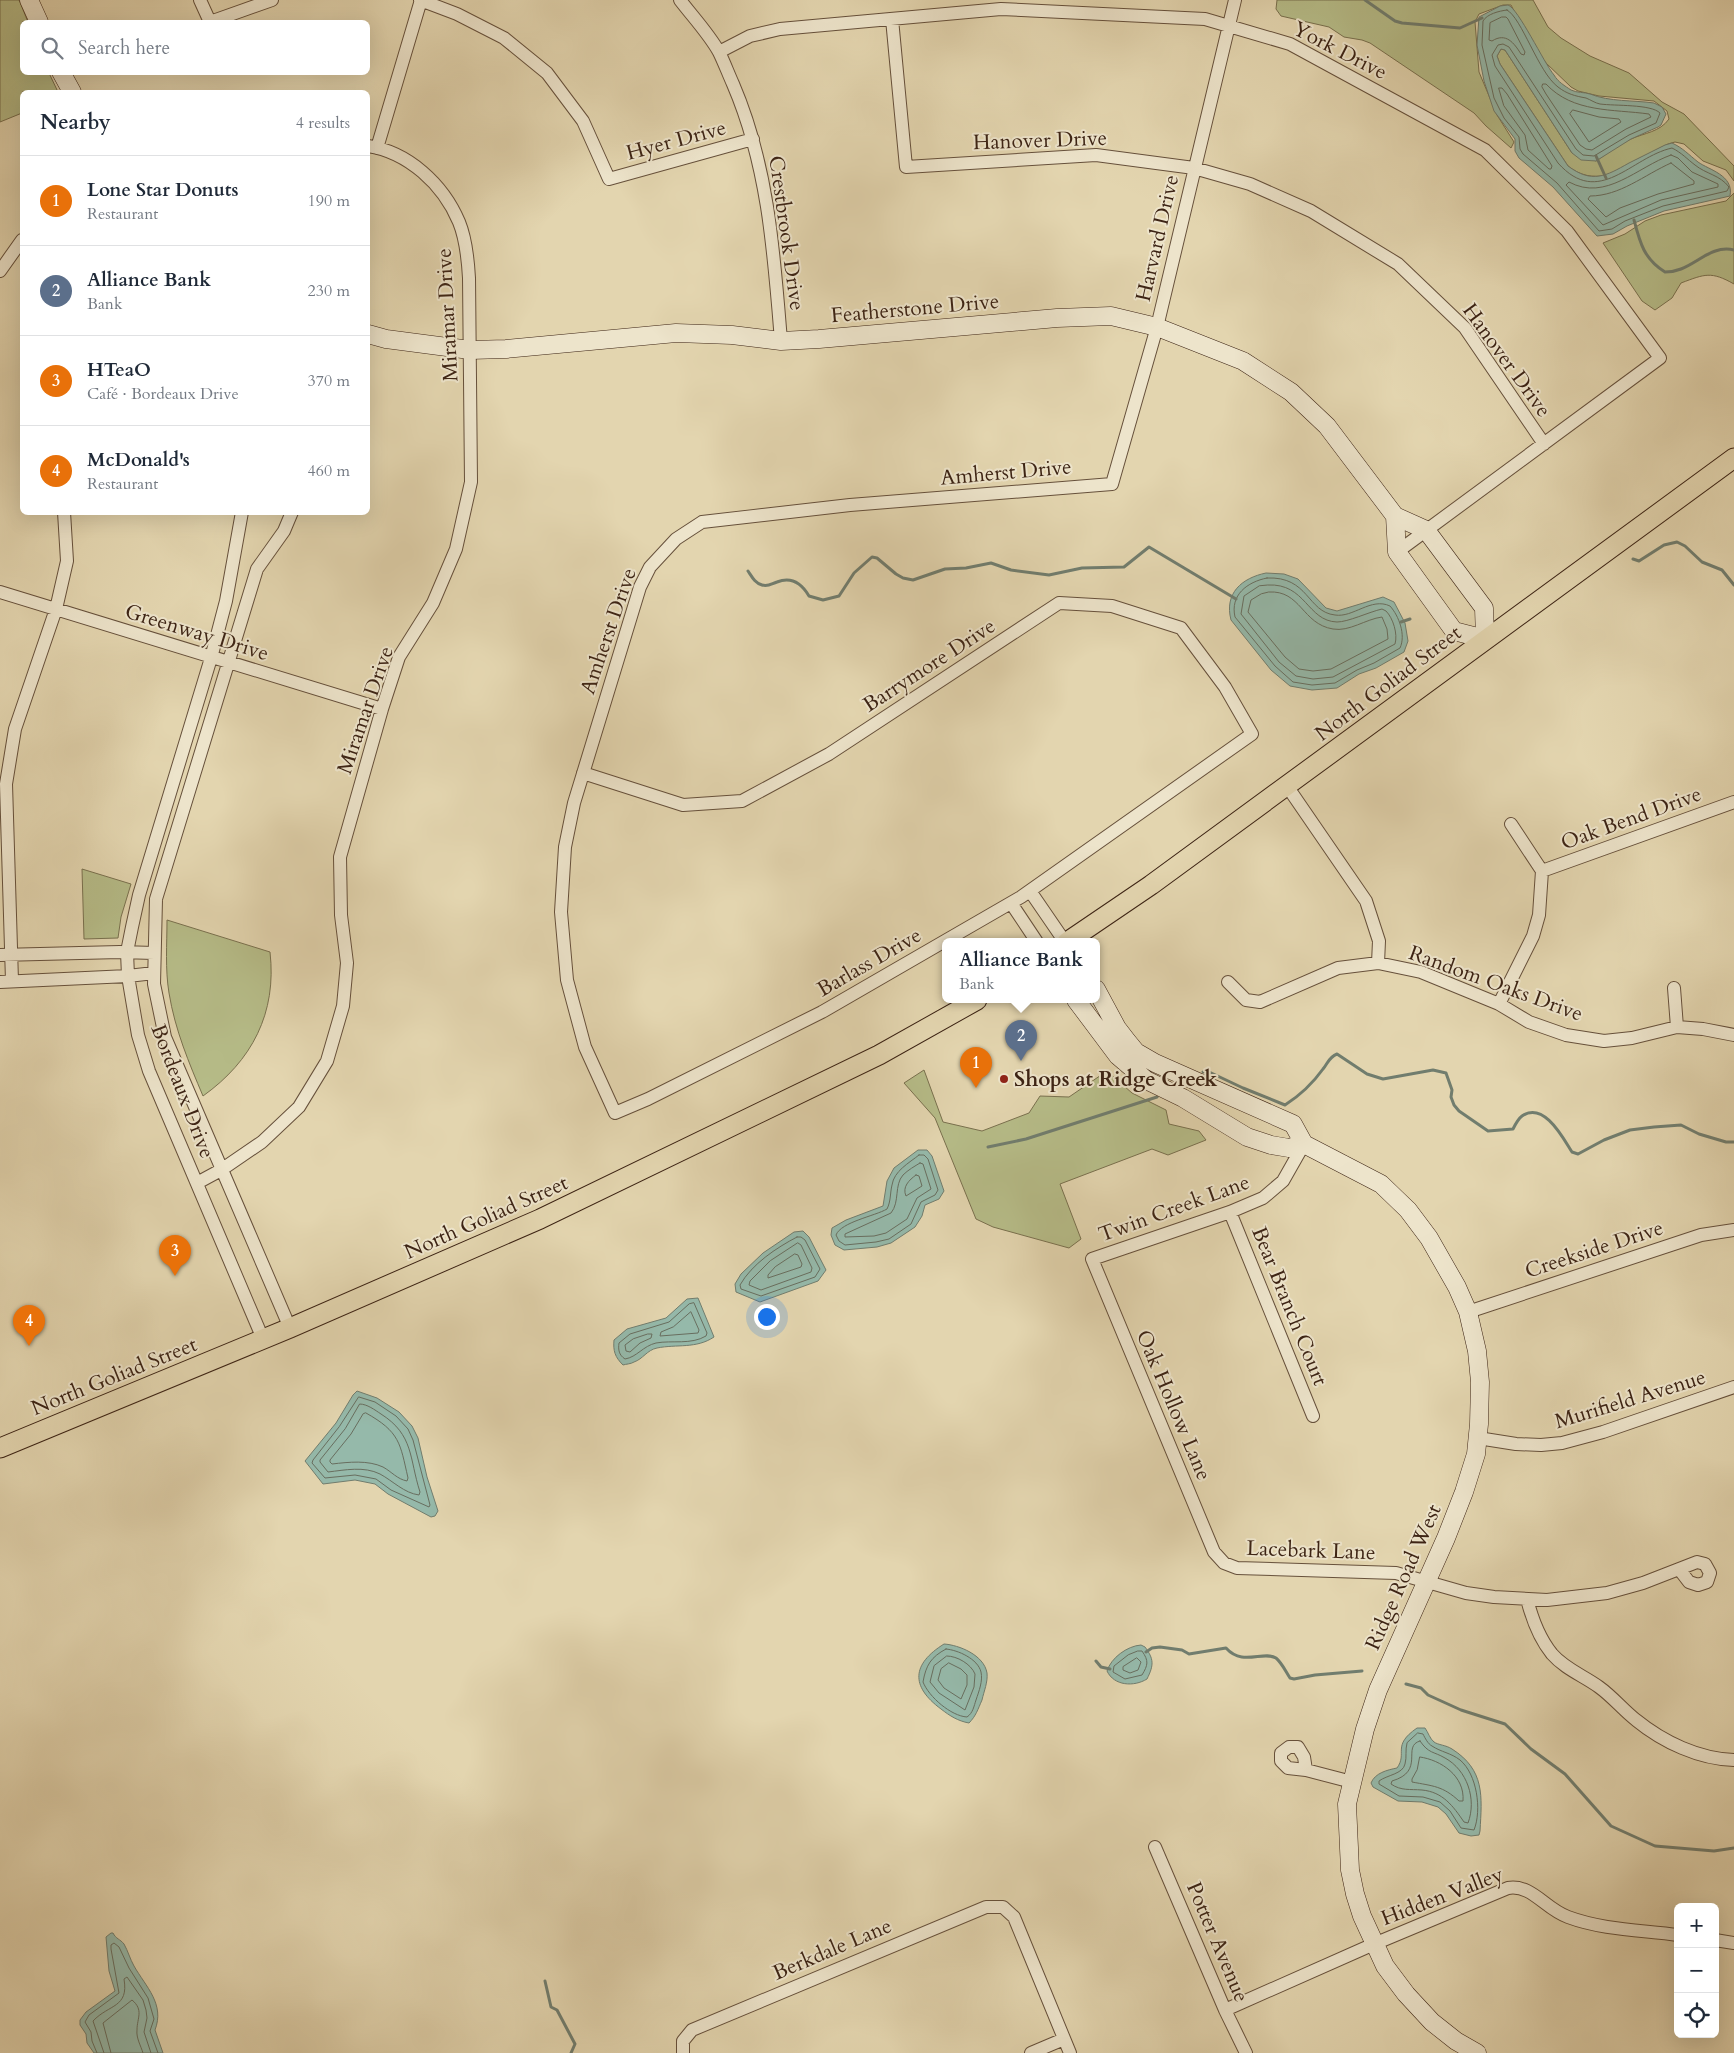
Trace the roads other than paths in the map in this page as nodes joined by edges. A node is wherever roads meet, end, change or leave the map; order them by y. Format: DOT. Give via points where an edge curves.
graph roads {
  1 [pos="29,0"];
  2 [pos="200,0"];
  3 [pos="272,0"];
  4 [pos="421,0"];
  5 [pos="680,0"];
  6 [pos="1236,0"];
  7 [pos="892,19"];
  8 [pos="37,20"];
  9 [pos="209,20"];
  10 [pos="216,20"];
  11 [pos="1229,26"];
  12 [pos="719,52"];
  13 [pos="63,75"];
  14 [pos="71,90"];
  15 [pos="753,139"];
  16 [pos="372,147"];
  17 [pos="1194,168"];
  18 [pos="20,243"];
  19 [pos="0,271"];
  20 [pos="1157,327"];
  21 [pos="370,335"];
  22 [pos="781,341"];
  23 [pos="470,350"];
  24 [pos="1544,444"];
  25 [pos="1734,458"];
  26 [pos="1112,484"];
  27 [pos="64,515"];
  28 [pos="241,515"];
  29 [pos="291,515"];
  30 [pos="1395,516"];
  31 [pos="1426,530"];
  32 [pos="1397,552"];
  33 [pos="0,592"];
  34 [pos="56,609"];
  35 [pos="1485,639"];
  36 [pos="211,658"];
  37 [pos="229,664"];
  38 [pos="382,709"];
  39 [pos="1252,734"];
  40 [pos="583,773"];
  41 [pos="1287,786"];
  42 [pos="171,790"];
  43 [pos="188,796"];
  44 [pos="1734,802"];
  45 [pos="1511,824"];
  46 [pos="1542,872"];
  47 [pos="1030,891"];
  48 [pos="1011,904"];
  49 [pos="952,938"];
  50 [pos="1034,938"];
  51 [pos="1063,938"];
  52 [pos="1072,938"];
  53 [pos="942,943"];
  54 [pos="128,952"];
  55 [pos="154,953"];
  56 [pos="5,955"];
  57 [pos="1378,963"];
  58 [pos="154,973"];
  59 [pos="128,976"];
  60 [pos="6,981"];
  61 [pos="1228,982"];
  62 [pos="1674,988"];
  63 [pos="1100,1002"];
  64 [pos="971,1003"];
  65 [pos="1079,1003"];
  66 [pos="1499,1004"];
  67 [pos="1677,1027"];
  68 [pos="1111,1034"];
  69 [pos="1734,1036"];
  70 [pos="614,1113"];
  71 [pos="1304,1144"];
  72 [pos="221,1170"];
  73 [pos="196,1183"];
  74 [pos="1230,1212"];
  75 [pos="1734,1230"];
  76 [pos="1092,1259"];
  77 [pos="1468,1312"];
  78 [pos="290,1328"];
  79 [pos="263,1339"];
  80 [pos="1734,1386"];
  81 [pos="1313,1416"];
  82 [pos="1478,1438"];
  83 [pos="0,1448"];
  84 [pos="1224,1564"];
  85 [pos="1679,1569"];
  86 [pos="1426,1582"];
  87 [pos="1527,1599"];
  88 [pos="1734,1760"];
  89 [pos="1306,1770"];
  90 [pos="1352,1782"];
  91 [pos="1155,1847"];
  92 [pos="1674,1935"];
  93 [pos="1719,1940"];
  94 [pos="1734,1942"];
  95 [pos="1374,1944"];
  96 [pos="1225,2010"];
  97 [pos="1064,2039"];
  98 [pos="683,2047"];
  99 [pos="1031,2053"];
  100 [pos="1070,2053"];
  101 [pos="1246,2053"];
  102 [pos="1477,2053"];
  1 -- 8 [label="street"];
  2 -- 9 [label="street"];
  3 -- 10 [label="street"];
  4 -- 15 [label="street, Hyer Drive" via="504,38 548,73 583,121 609,179"];
  4 -- 16 [label="street"];
  5 -- 12 [label="street, Crestbrook Drive"];
  6 -- 11 [label="street, Harvard Drive"];
  7 -- 11 [label="street, York Drive" via="1001,9 1205,18"];
  7 -- 12 [label="street, York Drive" via="780,29 750,36"];
  7 -- 17 [label="street, Hanover Drive" via="906,167 1096,155"];
  11 -- 17 [label="street, Harvard Drive"];
  11 -- 24 [label="street, York Drive" via="1290,44 1486,150 1567,231 1660,358"];
  12 -- 15 [label="street, Crestbrook Drive"];
  13 -- 14 [label="street"];
  15 -- 22 [label="street, Crestbrook Drive" via="766,195"];
  16 -- 23 [label="street, Miramar Drive" via="408,161 440,188 459,222 467,257"];
  17 -- 20 [label="street, Harvard Drive"];
  17 -- 24 [label="street, Hanover Drive" via="1250,184 1311,211 1398,264 1465,328"];
  18 -- 19 [label="street"];
  20 -- 22 [label="street, Featherstone Drive" via="1111,316 1057,318"];
  20 -- 26 [label="street, Harvard Drive"];
  20 -- 30 [label="street, Featherstone Drive" via="1243,360 1291,392 1327,426"];
  21 -- 23 [label="street, Featherstone Drive"];
  22 -- 23 [label="street, Featherstone Drive" via="676,333"];
  23 -- 38 [label="street, Miramar Drive" via="471,482 456,549 433,603 399,657"];
  24 -- 31 [label="street"];
  25 -- 35 [label="main road, North Goliad Street"];
  26 -- 40 [label="street, Amherst Drive" via="850,505 702,522 676,539 650,567 640,587"];
  27 -- 34 [label="street" via="67,561"];
  28 -- 36 [label="street, Bordeaux Drive" via="226,602"];
  29 -- 37 [label="street, Bordeaux Drive" via="284,532 257,569"];
  30 -- 31 [label="street, Featherstone Drive"];
  30 -- 32 [label="street"];
  31 -- 32 [label="street"];
  31 -- 35 [label="street, Featherstone Drive" via="1484,608"];
  32 -- 35 [label="street" via="1454,631"];
  33 -- 34 [label="street, Greenway Drive"];
  34 -- 36 [label="street, Greenway Drive"];
  34 -- 56 [label="street" via="15,729 6,784"];
  35 -- 41 [label="main road, North Goliad Street"];
  36 -- 37 [label="street, Greenway Drive"];
  36 -- 42 [label="street, Bordeaux Drive"];
  37 -- 38 [label="street, Greenway Drive"];
  37 -- 43 [label="street, Bordeaux Drive"];
  38 -- 72 [label="street, Miramar Drive" via="340,858 341,915 347,963 343,1006 327,1060 299,1107 262,1142"];
  39 -- 40 [label="street, Barrymore Drive" via="1225,686 1181,628 1112,606 1059,603 829,754 742,801 683,805"];
  39 -- 47 [label="street, Barlass Drive"];
  40 -- 70 [label="street, Amherst Drive" via="565,847 561,912 567,980 585,1047"];
  41 -- 52 [label="main road, North Goliad Street"];
  41 -- 57 [label="street" via="1366,900 1379,941"];
  42 -- 43 [label="street"];
  42 -- 54 [label="street, Bordeaux Drive" via="139,895"];
  43 -- 55 [label="street, Bordeaux Drive" via="156,899"];
  44 -- 46 [label="street, Oak Bend Drive"];
  45 -- 46 [label="street"];
  46 -- 66 [label="street" via="1539,915 1533,936"];
  47 -- 48 [label="street, Barlass Drive"];
  47 -- 51 [label="street"];
  48 -- 49 [label="street, Barlass Drive"];
  48 -- 50 [label="street"];
  53 -- 70 [label="street, Barlass Drive" via="822,1012"];
  54 -- 55 [label="street"];
  54 -- 56 [label="street"];
  54 -- 59 [label="street, Bordeaux Drive"];
  55 -- 58 [label="street, Bordeaux Drive"];
  56 -- 60 [label="street"];
  57 -- 61 [label="street, Random Oaks Drive" via="1338,968 1260,1002 1246,1000"];
  57 -- 66 [label="street, Random Oaks Drive" via="1421,972"];
  58 -- 59 [label="street"];
  58 -- 72 [label="street, Bordeaux Drive" via="165,1037"];
  59 -- 60 [label="street"];
  59 -- 73 [label="street, Bordeaux Drive" via="138,1035 149,1071"];
  62 -- 67 [label="street"];
  63 -- 68 [label="street"];
  64 -- 78 [label="main road, North Goliad Street" via="879,1054 636,1173 518,1229"];
  65 -- 68 [label="street"];
  66 -- 67 [label="street, Random Oaks Drive" via="1529,1022 1566,1034 1604,1041"];
  67 -- 69 [label="street, Random Oaks Drive"];
  68 -- 71 [label="street" via="1155,1063 1293,1124"];
  68 -- 71 [label="street" via="1118,1056 1146,1080 1199,1106 1248,1137 1289,1148"];
  71 -- 74 [label="street, Twin Creek Lane" via="1283,1181 1263,1198"];
  71 -- 77 [label="street, Ridge Road West" via="1381,1184 1395,1196 1429,1238"];
  72 -- 73 [label="street, Miramar Drive"];
  72 -- 78 [label="street, Bordeaux Drive"];
  73 -- 79 [label="street, Bordeaux Drive"];
  74 -- 76 [label="street, Twin Creek Lane"];
  74 -- 81 [label="street, Bear Branch Court"];
  75 -- 77 [label="street, Creekside Drive" via="1701,1235"];
  76 -- 84 [label="street, Oak Hollow Lane" via="1214,1552"];
  77 -- 82 [label="street, Ridge Road West" via="1480,1382"];
  78 -- 79 [label="main road, North Goliad Street"];
  79 -- 83 [label="main road, North Goliad Street"];
  80 -- 82 [label="street, Murifield Avenue" via="1562,1444 1516,1444"];
  82 -- 86 [label="street, Ridge Road West" via="1464,1492"];
  84 -- 86 [label="street, Lacebark Lane" via="1237,1568 1396,1573"];
  85 -- 87 [label="street, Lacebark Lane" via="1644,1583 1607,1592 1547,1600"];
  86 -- 87 [label="street, Lacebark Lane" via="1466,1593"];
  86 -- 90 [label="street, Ridge Road West" via="1378,1690"];
  87 -- 88 [label="street" via="1532,1621 1542,1640 1566,1666 1599,1687 1652,1732 1683,1749"];
  89 -- 90 [label="street"];
  90 -- 95 [label="street, Ridge Road West" via="1347,1804 1350,1870 1362,1916"];
  91 -- 96 [label="street, Potter Avenue"];
  92 -- 95 [label="street, Hidden Valley" via="1595,1926 1557,1912 1528,1890 1517,1887"];
  93 -- 94 [label="street"];
  95 -- 96 [label="street, Hidden Valley"];
  95 -- 102 [label="street, Ridge Road West" via="1385,1966 1432,2022"];
  96 -- 101 [label="street, Potter Avenue"];
  97 -- 98 [label="street, Berkdale Lane" via="1014,1917 1003,1906 986,1907 701,2026 692,2030"];
  97 -- 99 [label="street"];
  97 -- 100 [label="street"];
}
